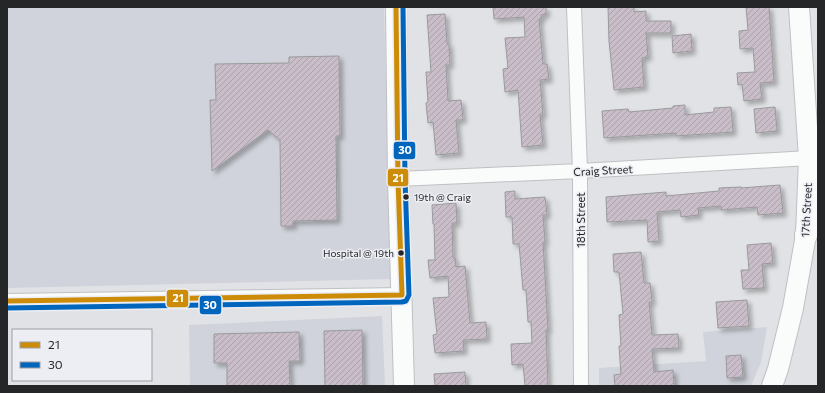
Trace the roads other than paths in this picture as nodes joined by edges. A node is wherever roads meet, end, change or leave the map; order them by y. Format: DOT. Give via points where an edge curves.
graph roads {
  1 [pos="396,7"];
  2 [pos="574,7"];
  3 [pos="799,7"];
  4 [pos="809,158"];
  5 [pos="580,171"];
  6 [pos="398,179"];
  7 [pos="818,184"];
  8 [pos="806,235"];
  9 [pos="402,296"];
  10 [pos="7,301"];
  11 [pos="404,386"];
  12 [pos="581,386"];
  13 [pos="772,386"];
  1 -- 6 [label="main road"];
  2 -- 5 [label="street, 18th Street"];
  3 -- 4 [label="main road, 17th Street"];
  4 -- 5 [label="street, Craig Street"];
  4 -- 8 [label="main road, 17th Street"];
  5 -- 6 [label="street, Craig Street"];
  5 -- 12 [label="street, 18th Street"];
  6 -- 9 [label="main road"];
  7 -- 8 [label="highway"];
  8 -- 13 [label="main road, 17th Street" via="793,308"];
  9 -- 10 [label="street"];
  9 -- 11 [label="main road"];
}
